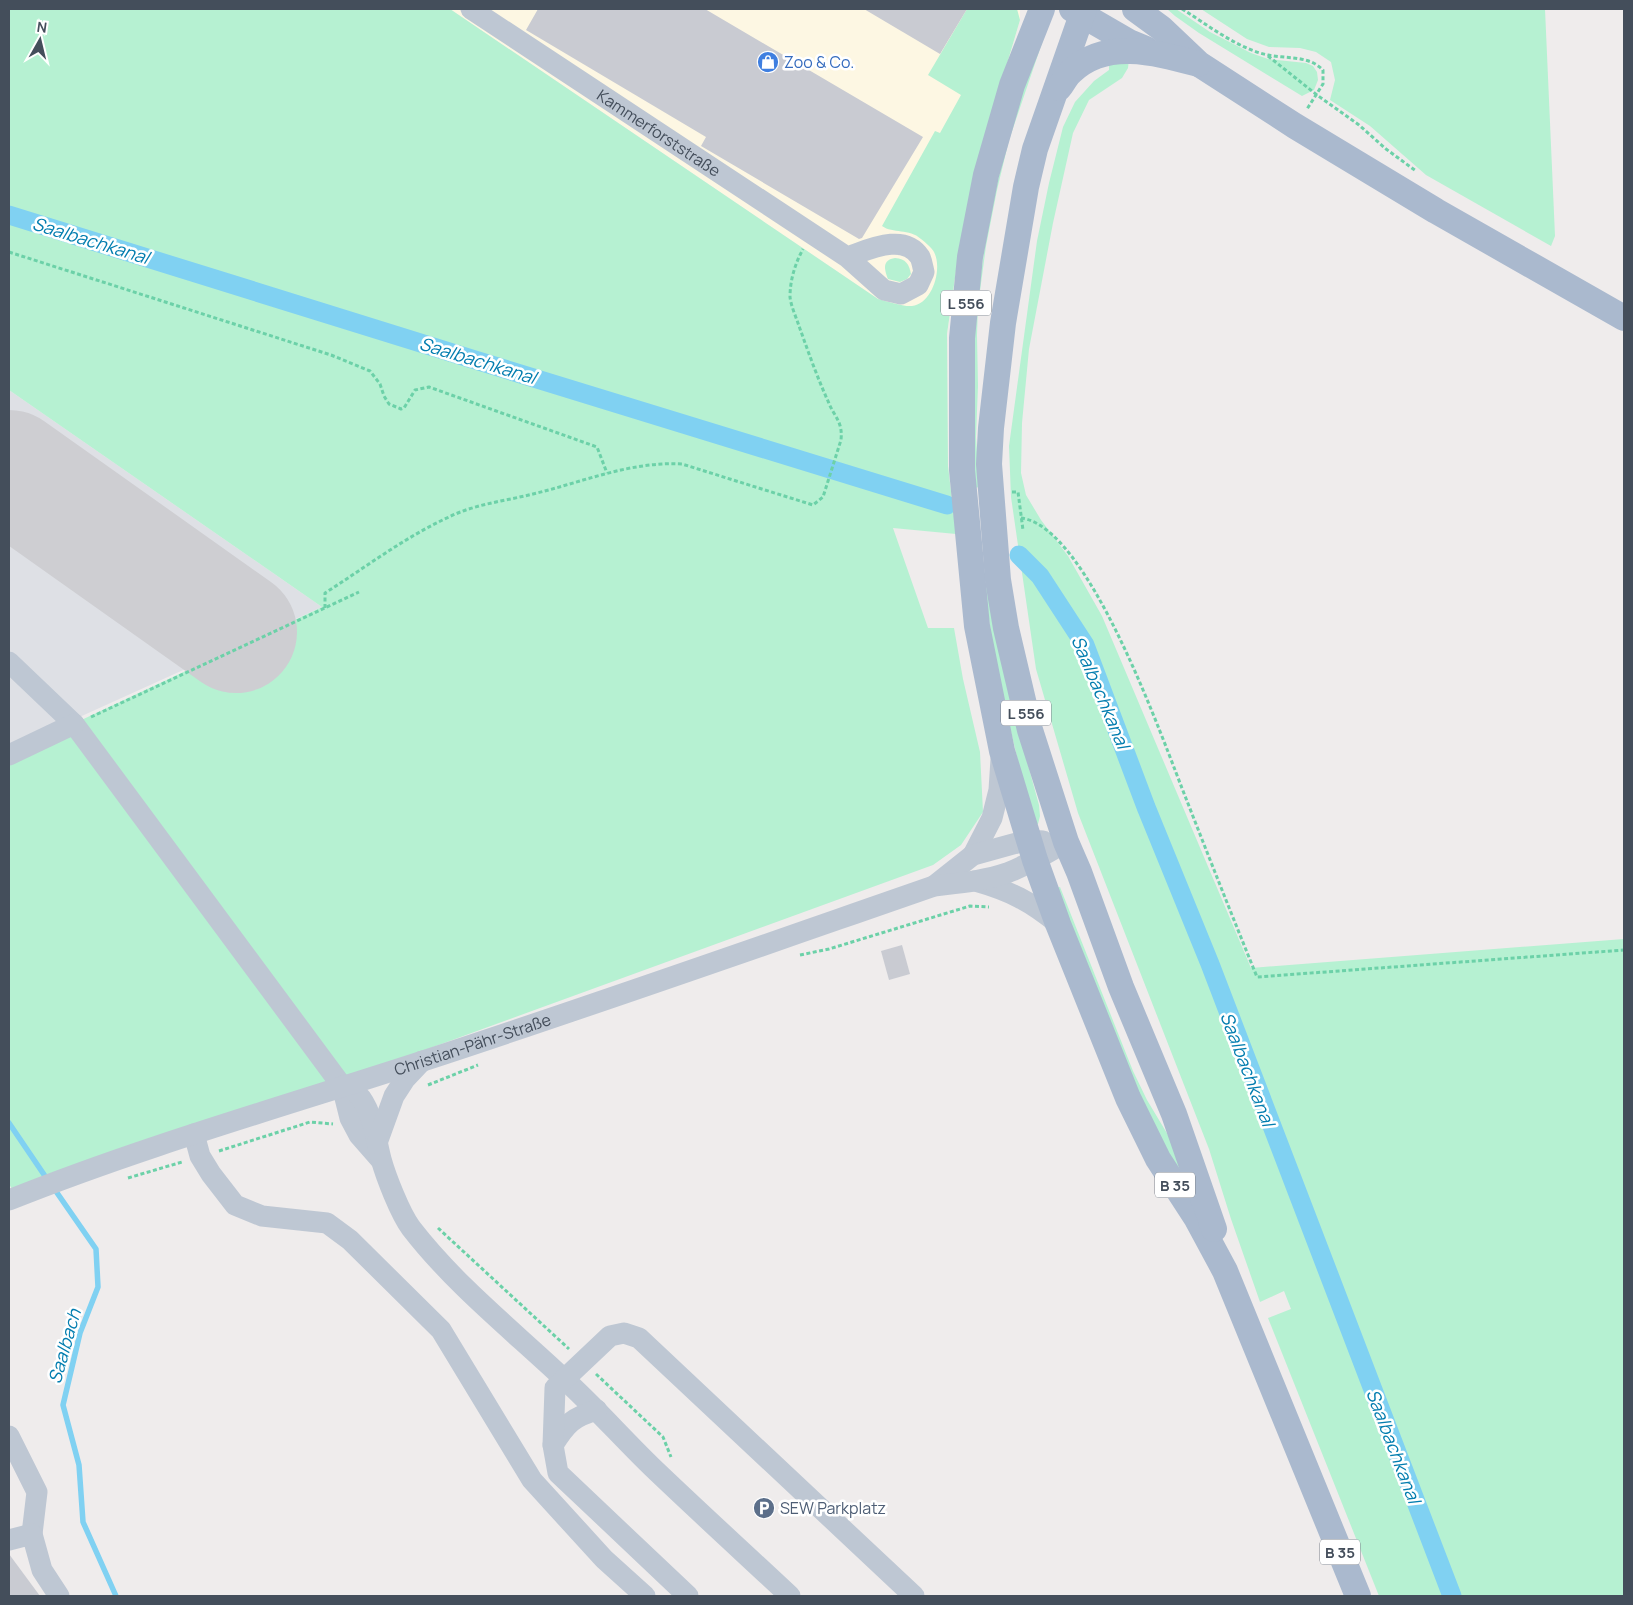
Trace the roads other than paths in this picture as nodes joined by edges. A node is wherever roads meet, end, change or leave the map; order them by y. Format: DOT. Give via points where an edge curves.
graph roads {
  1 [pos="471,9"];
  2 [pos="1042,9"];
  3 [pos="1134,9"];
  4 [pos="1079,11"];
  5 [pos="1156,18"];
  6 [pos="1154,53"];
  7 [pos="1198,64"];
  8 [pos="1053,96"];
  9 [pos="847,257"];
  10 [pos="1624,318"];
  11 [pos="9,662"];
  12 [pos="74,724"];
  13 [pos="1002,751"];
  14 [pos="9,755"];
  15 [pos="1066,842"];
  16 [pos="1031,850"];
  17 [pos="973,855"];
  18 [pos="975,881"];
  19 [pos="934,886"];
  20 [pos="1058,924"];
  21 [pos="422,1061"];
  22 [pos="342,1086"];
  23 [pos="194,1134"];
  24 [pos="379,1152"];
  25 [pos="9,1200"];
  26 [pos="1225,1271"];
  27 [pos="564,1378"];
  28 [pos="597,1410"];
  29 [pos="9,1436"];
  30 [pos="553,1445"];
  31 [pos="32,1534"];
  32 [pos="9,1540"];
  33 [pos="59,1596"];
  34 [pos="645,1596"];
  35 [pos="688,1596"];
  36 [pos="790,1596"];
  37 [pos="914,1596"];
  38 [pos="1358,1596"];
  1 -- 9 [label="street, Kammerforststraße"];
  2 -- 13 [label="main road, L 556" via="1012,85 986,175 970,257 962,338 962,470 966,526 978,626"];
  3 -- 5 [label="main road"];
  4 -- 6 [label="main road" via="1129,42"];
  4 -- 8 [label="main road, L 556"];
  5 -- 7 [label="main road"];
  6 -- 7 [label="main road"];
  6 -- 8 [label="main road" via="1135,50 1098,55 1071,72"];
  7 -- 10 [label="main road" via="1436,211"];
  8 -- 15 [label="main road, L 556" via="1026,187 1002,323 989,464 998,580 1006,628 1030,730"];
  11 -- 12 [label="street"];
  12 -- 14 [label="street"];
  12 -- 22 [label="street"];
  13 -- 16 [label="main road, L 556"];
  13 -- 17 [label="street" via="999,790 992,818"];
  15 -- 16 [label="street, Christian-Pähr-Straße"];
  15 -- 26 [label="main road, B 35" via="1191,1160 1211,1216"];
  16 -- 17 [label="street, Christian-Pähr-Straße"];
  16 -- 18 [label="street, Christian-Pähr-Straße" via="1007,873"];
  16 -- 20 [label="main road, B 35"];
  17 -- 19 [label="street, Christian-Pähr-Straße"];
  18 -- 19 [label="street, Christian-Pähr-Straße"];
  18 -- 20 [label="street" via="1011,892"];
  19 -- 21 [label="street, Christian-Pähr-Straße"];
  20 -- 26 [label="main road, B 35" via="1128,1098 1158,1159 1197,1219"];
  21 -- 22 [label="street, Christian-Pähr-Straße"];
  21 -- 24 [label="street" via="394,1096"];
  22 -- 23 [label="street, Christian-Pähr-Straße"];
  22 -- 24 [label="street" via="358,1135"];
  22 -- 24 [label="street" via="353,1090 361,1099"];
  23 -- 25 [label="street, Christian-Pähr-Straße"];
  23 -- 34 [label="street" via="200,1156 235,1205 262,1216 327,1223 350,1240 441,1330 532,1480 604,1559"];
  24 -- 27 [label="street" via="394,1195 410,1226 467,1290"];
  26 -- 38 [label="main road, B 35"];
  27 -- 28 [label="street"];
  27 -- 30 [label="street" via="555,1388"];
  27 -- 37 [label="street" via="610,1336 624,1333 639,1338"];
  28 -- 30 [label="street" via="581,1415 565,1426"];
  28 -- 36 [label="street" via="651,1466"];
  29 -- 31 [label="street" via="37,1492"];
  30 -- 35 [label="street" via="558,1473"];
  31 -- 32 [label="street"];
  31 -- 33 [label="street" via="42,1570"];
}
